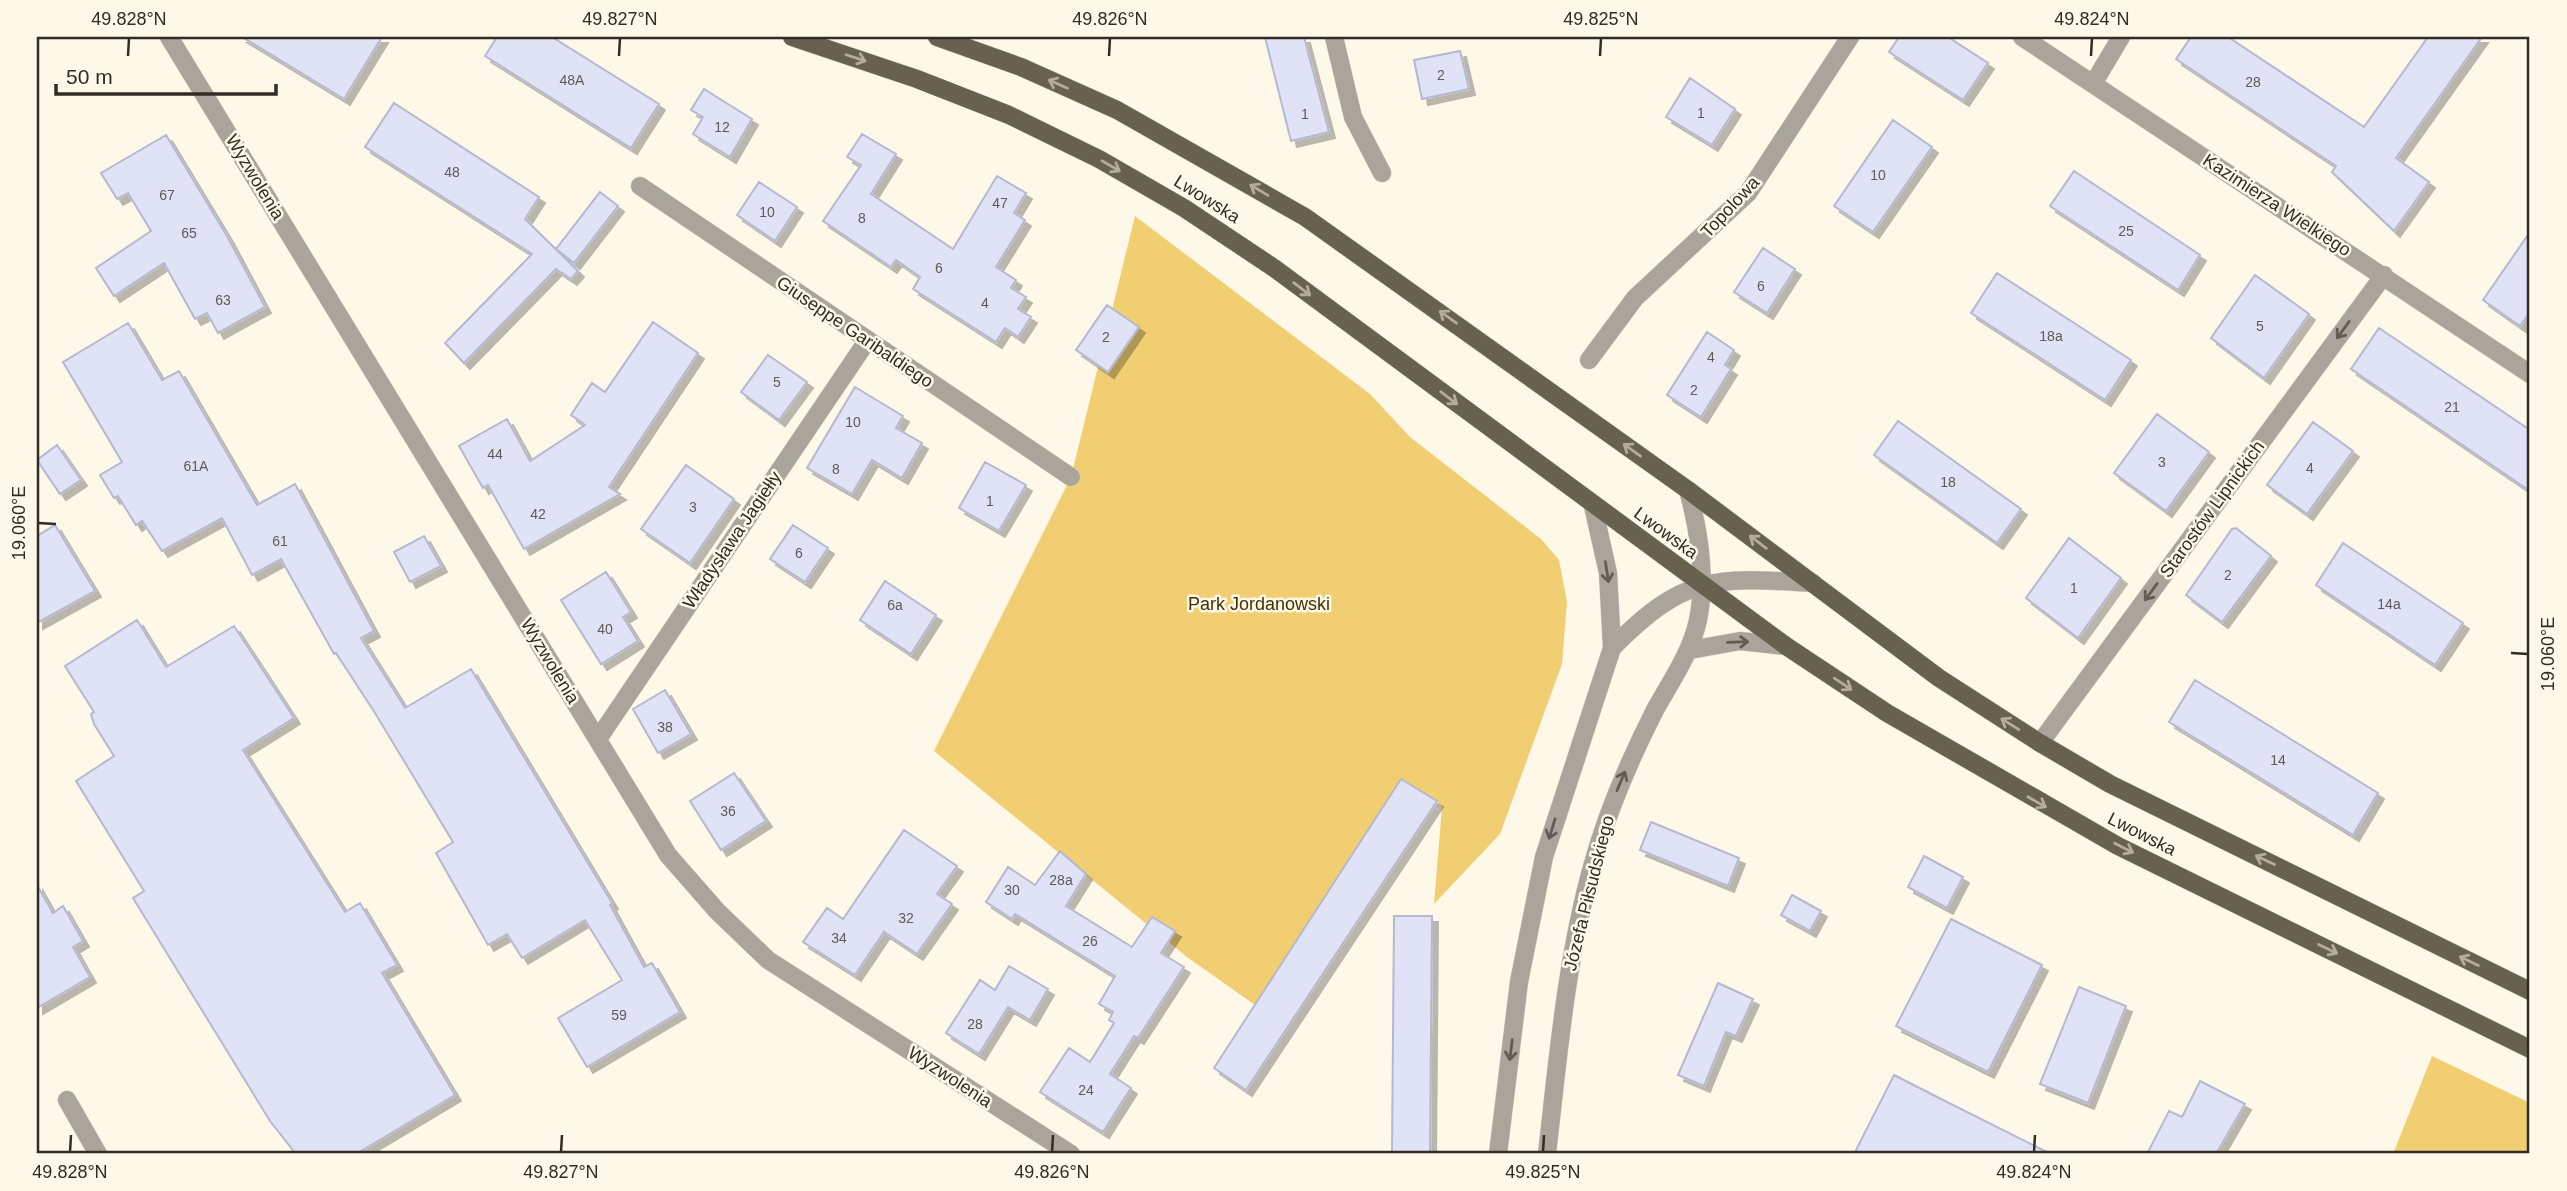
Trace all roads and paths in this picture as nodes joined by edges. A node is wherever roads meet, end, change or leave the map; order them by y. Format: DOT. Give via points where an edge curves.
graph roads {
  1 [pos="169,37"];
  2 [pos="792,37"];
  3 [pos="937,37"];
  4 [pos="1334,37"];
  5 [pos="1850,37"];
  6 [pos="2022,37"];
  7 [pos="2121,37"];
  8 [pos="2093,84"];
  9 [pos="1382,173"];
  10 [pos="640,186"];
  11 [pos="2384,275"];
  12 [pos="867,341"];
  13 [pos="1589,360"];
  14 [pos="2530,374"];
  15 [pos="1071,477"];
  16 [pos="1688,489"];
  17 [pos="1593,506"];
  18 [pos="1813,583"];
  19 [pos="1701,584"];
  20 [pos="1786,646"];
  21 [pos="1612,648"];
  22 [pos="1690,650"];
  23 [pos="598,739"];
  24 [pos="2040,743"];
  25 [pos="2530,991"];
  26 [pos="2530,1049"];
  27 [pos="67,1100"];
  28 [pos="98,1154"];
  29 [pos="1070,1154"];
  30 [pos="1498,1154"];
  31 [pos="1547,1154"];
  1 -- 23 [label="street, Wyzwolenia"];
  2 -- 17 [label="main road, Lwowska, one-way" via="1009,115 1184,208 1274,268"];
  16 -- 3 [label="main road, Lwowska, one-way" via="1305,217 1117,110 1021,67"];
  4 -- 9 [label="street" via="1353,117"];
  5 -- 13 [label="street, Topolowa" via="1748,193 1635,299"];
  6 -- 8 [label="street, Kazimierza Wielkiego"];
  7 -- 8 [label="street"];
  8 -- 11 [label="street, Kazimierza Wielkiego"];
  10 -- 12 [label="street, Giuseppe Garibaldiego"];
  11 -- 14 [label="street, Kazimierza Wielkiego"];
  11 -- 24 [label="street, Starostów Lipnickich, one-way"];
  12 -- 15 [label="street, Giuseppe Garibaldiego"];
  12 -- 23 [label="street, Władysława Jagiełły"];
  18 -- 16 [label="main road, Lwowska, one-way"];
  16 -- 19 [label="street, Józefa Piłsudskiego"];
  17 -- 19 [label="main road, Lwowska"];
  17 -- 21 [label="street, one-way" via="1608,573"];
  18 -- 19 [label="street" via="1757,579"];
  24 -- 18 [label="main road, Lwowska, one-way" via="1939,678"];
  19 -- 20 [label="main road, Lwowska"];
  19 -- 21 [label="street" via="1649,612"];
  19 -- 22 [label="street, Józefa Piłsudskiego" via="1699,618"];
  22 -- 20 [label="street, one-way" via="1740,641"];
  20 -- 26 [label="main road, Lwowska, one-way" via="1887,713 2063,817"];
  21 -- 30 [label="street, one-way" via="1544,857 1519,982"];
  31 -- 22 [label="street, Józefa Piłsudskiego, one-way" via="1567,988 1591,869 1627,767"];
  23 -- 29 [label="street, Wyzwolenia" via="668,855 768,960"];
  25 -- 24 [label="main road, Lwowska, one-way" via="2123,790"];
  27 -- 28 [label="street"];
}
